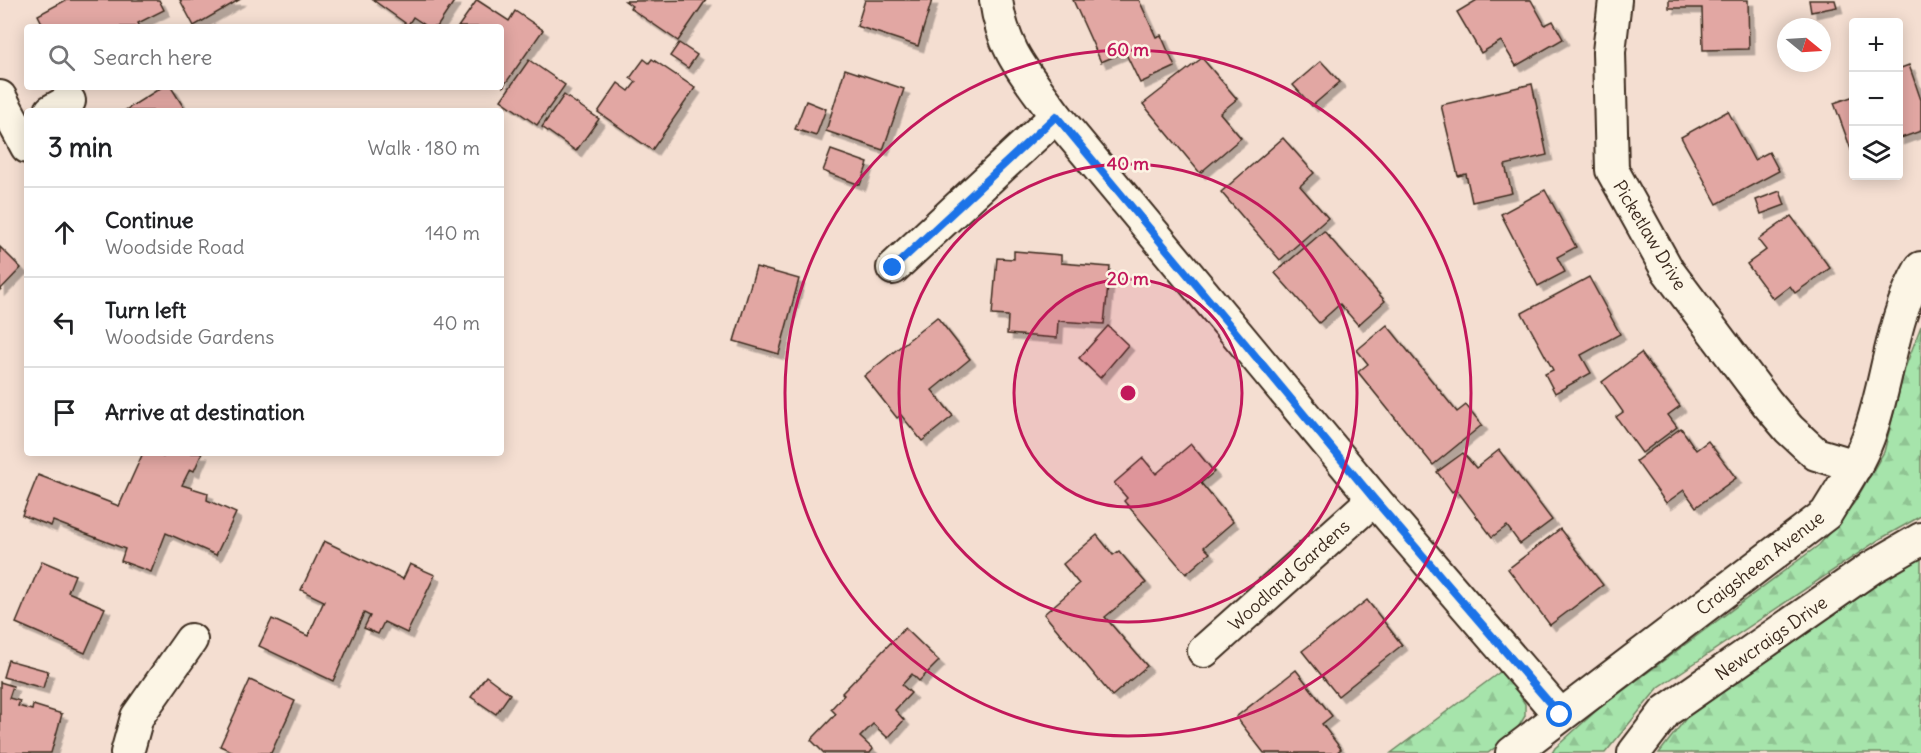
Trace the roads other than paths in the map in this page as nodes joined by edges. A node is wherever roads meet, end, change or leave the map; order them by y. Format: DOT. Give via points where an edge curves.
graph roads {
  1 [pos="996,0"];
  2 [pos="1615,0"];
  3 [pos="0,97"];
  4 [pos="1056,116"];
  5 [pos="24,134"];
  6 [pos="893,268"];
  7 [pos="1921,268"];
  8 [pos="1856,466"];
  9 [pos="1374,499"];
  10 [pos="1921,539"];
  11 [pos="191,640"];
  12 [pos="1204,651"];
  13 [pos="1560,715"];
  14 [pos="1522,749"];
  15 [pos="128,753"];
  16 [pos="1634,753"];
  1 -- 4 [label="street" via="999,25 1010,53"];
  2 -- 8 [label="street, Picketlaw Drive" via="1609,52 1612,170 1668,271 1767,403 1816,454"];
  3 -- 5 [label="street"];
  4 -- 6 [label="street"];
  4 -- 9 [label="street"];
  7 -- 8 [label="street, Craigsheen Avenue" via="1901,311 1869,437"];
  8 -- 13 [label="street, Craigsheen Avenue" via="1826,514"];
  9 -- 12 [label="street, Woodland Gardens"];
  9 -- 13 [label="street"];
  10 -- 16 [label="street, Newcraigs Drive" via="1871,568 1666,711"];
  11 -- 15 [label="street" via="137,717"];
  13 -- 14 [label="street, Craigsheen Avenue"];
}
